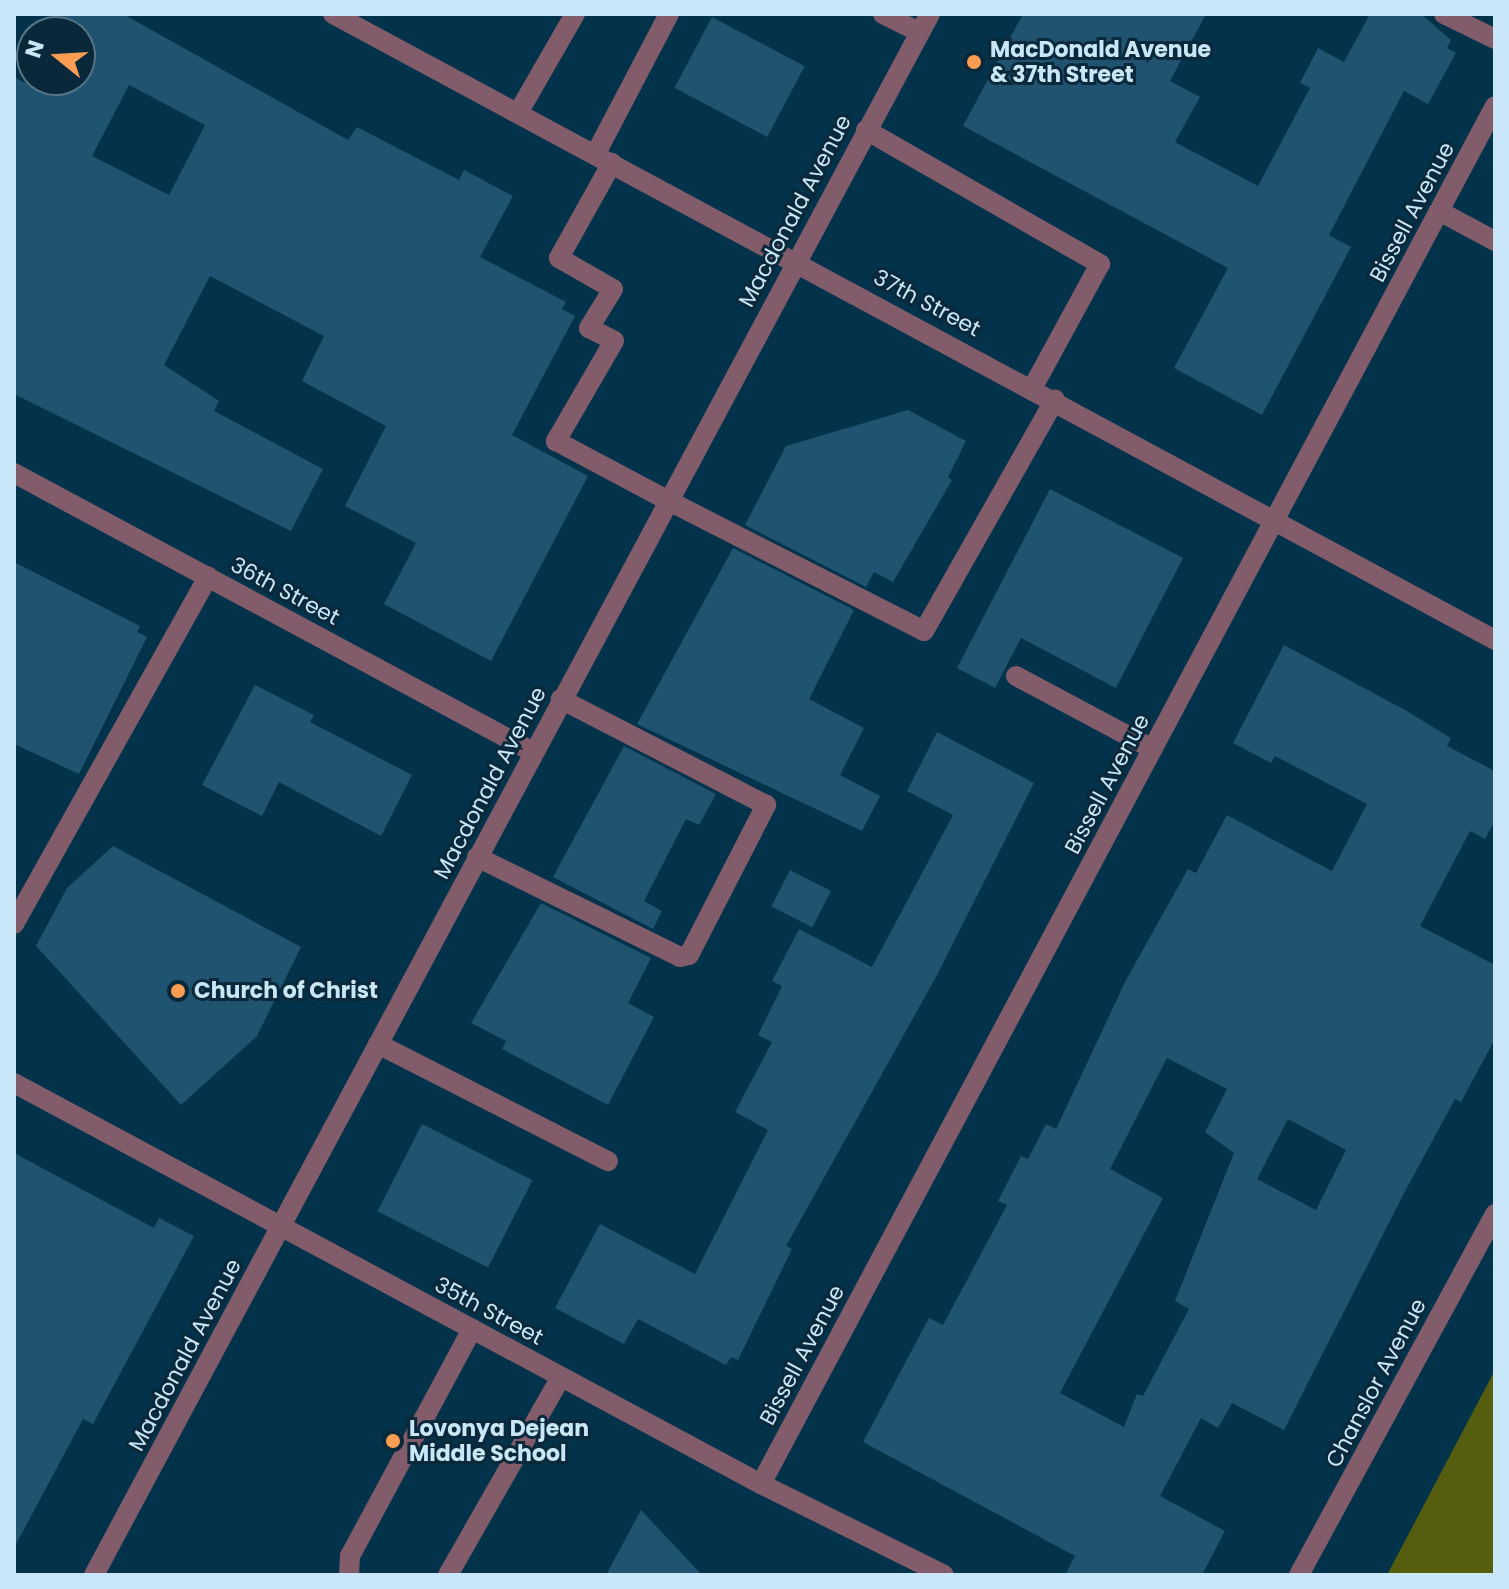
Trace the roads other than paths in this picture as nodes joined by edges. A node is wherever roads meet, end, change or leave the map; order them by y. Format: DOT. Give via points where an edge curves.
graph roads {
  1 [pos="333,14"];
  2 [pos="575,14"];
  3 [pos="669,14"];
  4 [pos="883,14"];
  5 [pos="930,14"];
  6 [pos="1444,14"];
  7 [pos="919,32"];
  8 [pos="1495,39"];
  9 [pos="1495,106"];
  10 [pos="518,113"];
  11 [pos="866,130"];
  12 [pos="604,159"];
  13 [pos="1439,211"];
  14 [pos="1495,241"];
  15 [pos="795,259"];
  16 [pos="1033,387"];
  17 [pos="1055,399"];
  18 [pos="14,473"];
  19 [pos="667,500"];
  20 [pos="1276,521"];
  21 [pos="208,577"];
  22 [pos="1495,640"];
  23 [pos="1016,676"];
  24 [pos="561,699"];
  25 [pos="1153,749"];
  26 [pos="533,752"];
  27 [pos="477,857"];
  28 [pos="14,924"];
  29 [pos="378,1044"];
  30 [pos="14,1083"];
  31 [pos="608,1161"];
  32 [pos="1495,1214"];
  33 [pos="281,1227"];
  34 [pos="472,1329"];
  35 [pos="561,1377"];
  36 [pos="761,1484"];
  37 [pos="94,1575"];
  38 [pos="349,1575"];
  39 [pos="448,1575"];
  40 [pos="944,1575"];
  41 [pos="1299,1575"];
  1 -- 10 [label="street, 37th Street"];
  2 -- 10 [label="street"];
  3 -- 12 [label="street"];
  4 -- 7 [label="street"];
  5 -- 7 [label="street, Macdonald Avenue"];
  6 -- 8 [label="street"];
  7 -- 11 [label="street, Macdonald Avenue"];
  9 -- 13 [label="street, Bissell Avenue"];
  10 -- 12 [label="street, 37th Street"];
  11 -- 15 [label="street, Macdonald Avenue"];
  11 -- 16 [label="street" via="1100,264"];
  12 -- 15 [label="street, 37th Street"];
  12 -- 19 [label="street" via="559,258 613,289 589,328 614,341 556,441"];
  13 -- 14 [label="street"];
  13 -- 20 [label="street, Bissell Avenue"];
  15 -- 16 [label="street, 37th Street"];
  15 -- 19 [label="street, Macdonald Avenue"];
  16 -- 17 [label="street, 37th Street"];
  17 -- 19 [label="street" via="924,631"];
  17 -- 20 [label="street, 37th Street"];
  18 -- 21 [label="street, 36th Street"];
  19 -- 24 [label="street, Macdonald Avenue"];
  20 -- 22 [label="street, 37th Street"];
  20 -- 25 [label="street, Bissell Avenue"];
  21 -- 26 [label="street, 36th Street"];
  21 -- 28 [label="street"];
  23 -- 25 [label="street"];
  24 -- 26 [label="street, Macdonald Avenue"];
  24 -- 27 [label="street" via="766,805 689,955 680,957"];
  25 -- 36 [label="street, Bissell Avenue"];
  26 -- 27 [label="street, Macdonald Avenue"];
  27 -- 29 [label="street, Macdonald Avenue"];
  29 -- 31 [label="street"];
  29 -- 33 [label="street, Macdonald Avenue"];
  30 -- 33 [label="street, 35th Street"];
  32 -- 41 [label="street, Chanslor Avenue"];
  33 -- 34 [label="street, 35th Street"];
  33 -- 37 [label="street, Macdonald Avenue"];
  34 -- 35 [label="street, 35th Street"];
  34 -- 38 [label="street" via="350,1556"];
  35 -- 36 [label="street, 35th Street"];
  35 -- 39 [label="street"];
  36 -- 40 [label="street, 35th Street"];
}
